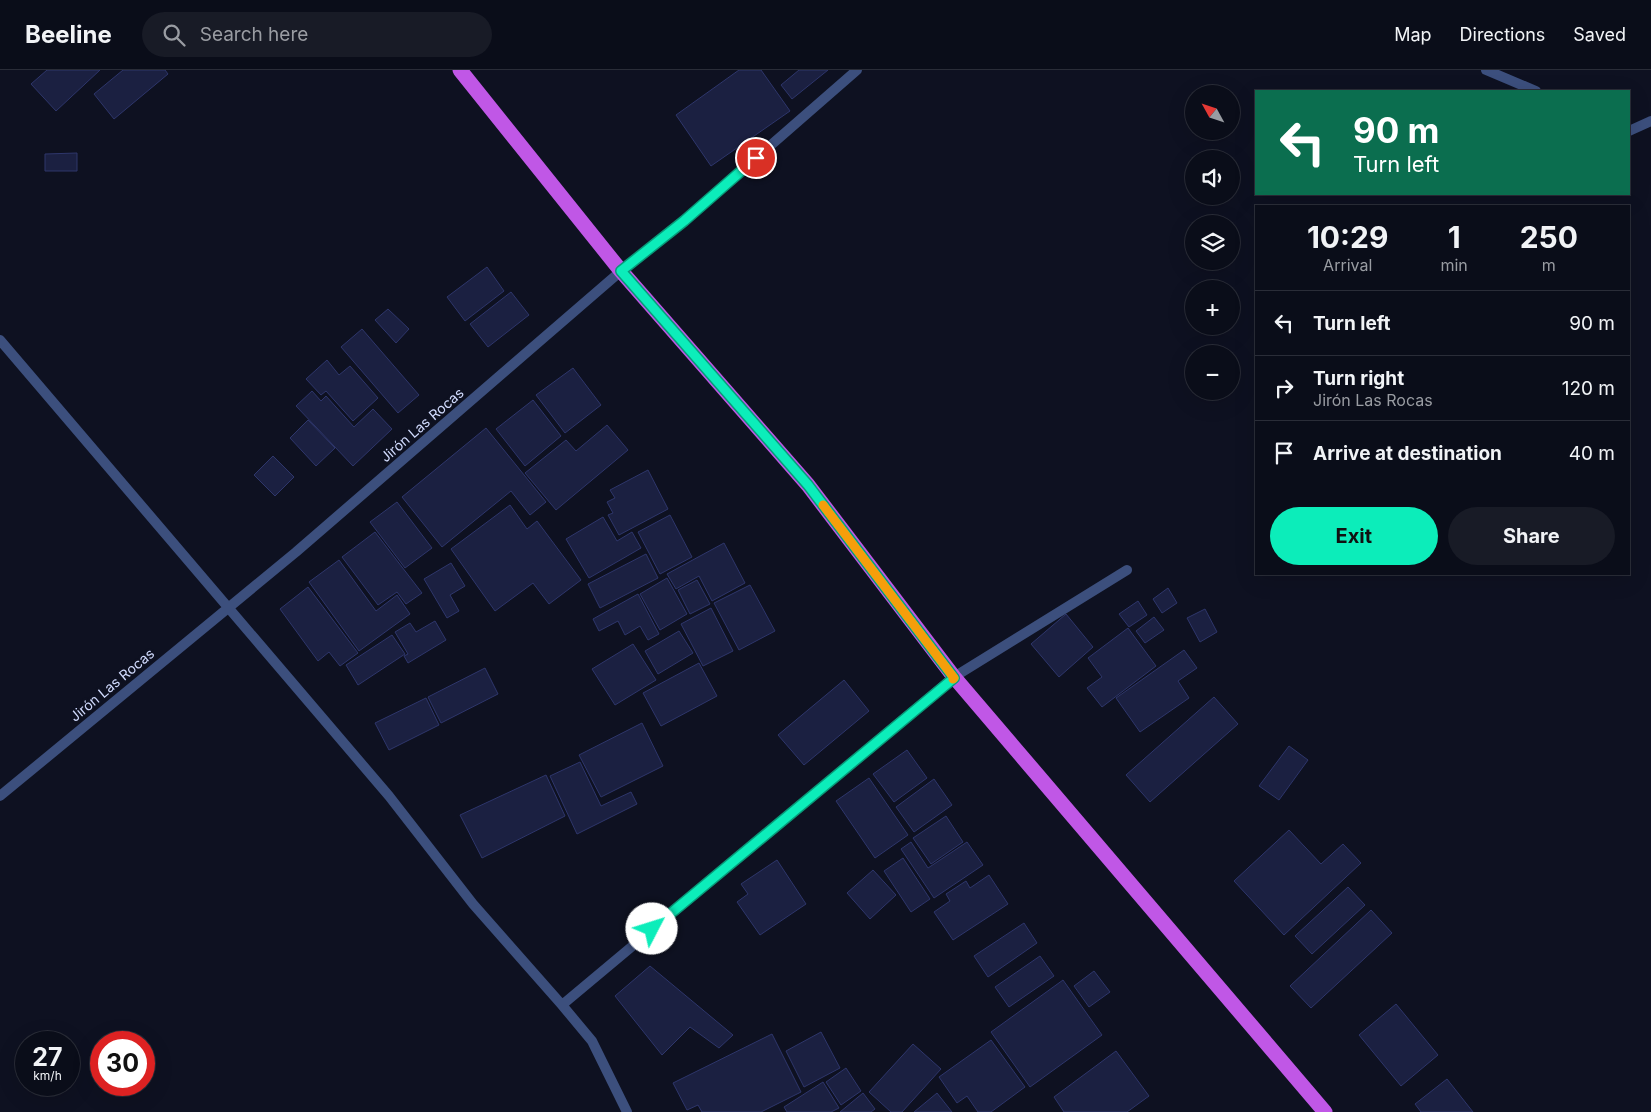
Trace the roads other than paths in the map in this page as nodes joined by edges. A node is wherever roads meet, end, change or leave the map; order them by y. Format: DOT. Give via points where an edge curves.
graph roads {
  1 [pos="460,70"];
  2 [pos="857,70"];
  3 [pos="1486,70"];
  4 [pos="1534,90"];
  5 [pos="1651,121"];
  6 [pos="1630,131"];
  7 [pos="621,271"];
  8 [pos="0,340"];
  9 [pos="1127,570"];
  10 [pos="229,607"];
  11 [pos="954,678"];
  12 [pos="0,796"];
  13 [pos="562,1005"];
  14 [pos="627,1112"];
  15 [pos="1325,1112"];
  1 -- 7 [label="highway"];
  2 -- 7 [label="street, Jirón Las Rocas" via="684,221"];
  3 -- 4 [label="street"];
  5 -- 6 [label="street"];
  7 -- 10 [label="street, Jirón Las Rocas"];
  7 -- 11 [label="highway" via="808,485"];
  8 -- 10 [label="street"];
  9 -- 11 [label="street"];
  10 -- 12 [label="street, Jirón Las Rocas"];
  10 -- 13 [label="street" via="389,796 473,904"];
  11 -- 13 [label="street"];
  11 -- 15 [label="highway"];
  13 -- 14 [label="street" via="592,1041"];
}
